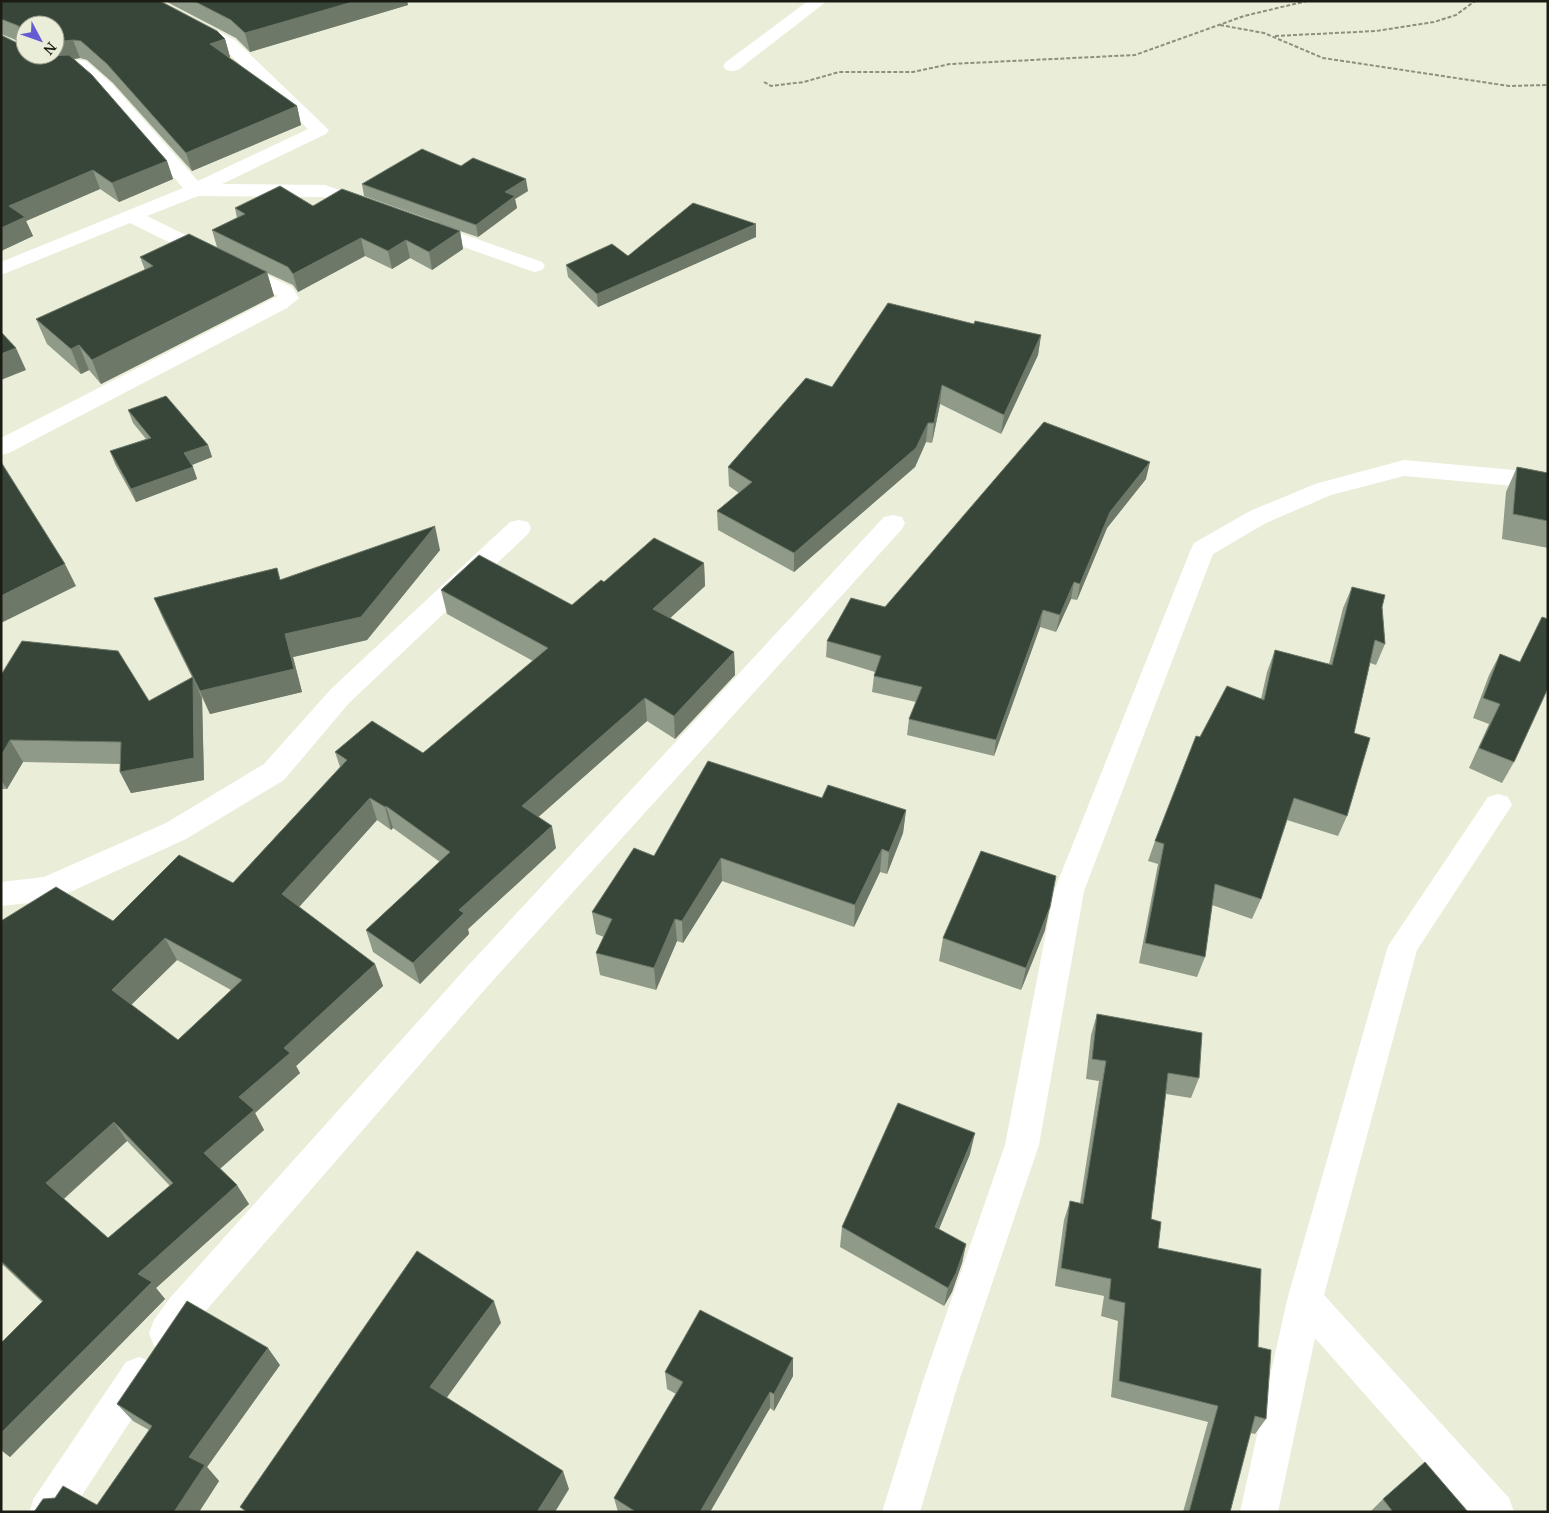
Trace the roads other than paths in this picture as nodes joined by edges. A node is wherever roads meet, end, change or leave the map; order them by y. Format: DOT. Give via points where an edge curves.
graph roads {
  1 [pos="147,1"];
  2 [pos="819,1"];
  3 [pos="51,65"];
  4 [pos="732,66"];
  5 [pos="195,190"];
  6 [pos="131,216"];
  7 [pos="535,266"];
  8 [pos="1,270"];
  9 [pos="1,448"];
  10 [pos="1548,483"];
  11 [pos="892,522"];
  12 [pos="519,528"];
  13 [pos="1498,805"];
  14 [pos="47,888"];
  15 [pos="1,894"];
  16 [pos="14,920"];
  17 [pos="1305,1300"];
  18 [pos="48,1512"];
  19 [pos="901,1512"];
  20 [pos="1259,1512"];
  21 [pos="1496,1512"];
  1 -- 5 [label="street" via="229,44 320,130"];
  2 -- 4 [label="street"];
  3 -- 5 [label="street" via="57,68 80,65 106,88"];
  5 -- 6 [label="street"];
  5 -- 7 [label="street" via="325,191"];
  6 -- 8 [label="street"];
  6 -- 9 [label="street" via="285,291 289,298"];
  10 -- 19 [label="street" via="1404,468 1322,489 1258,517 1203,548 1069,890 1022,1145 940,1384"];
  11 -- 18 [label="street" via="476,978 183,1310"];
  12 -- 14 [label="street" via="340,696 274,772 176,831"];
  13 -- 17 [label="street" via="1403,946"];
  14 -- 15 [label="street"];
  14 -- 16 [label="street"];
  17 -- 20 [label="street"];
  17 -- 21 [label="street"];
}
